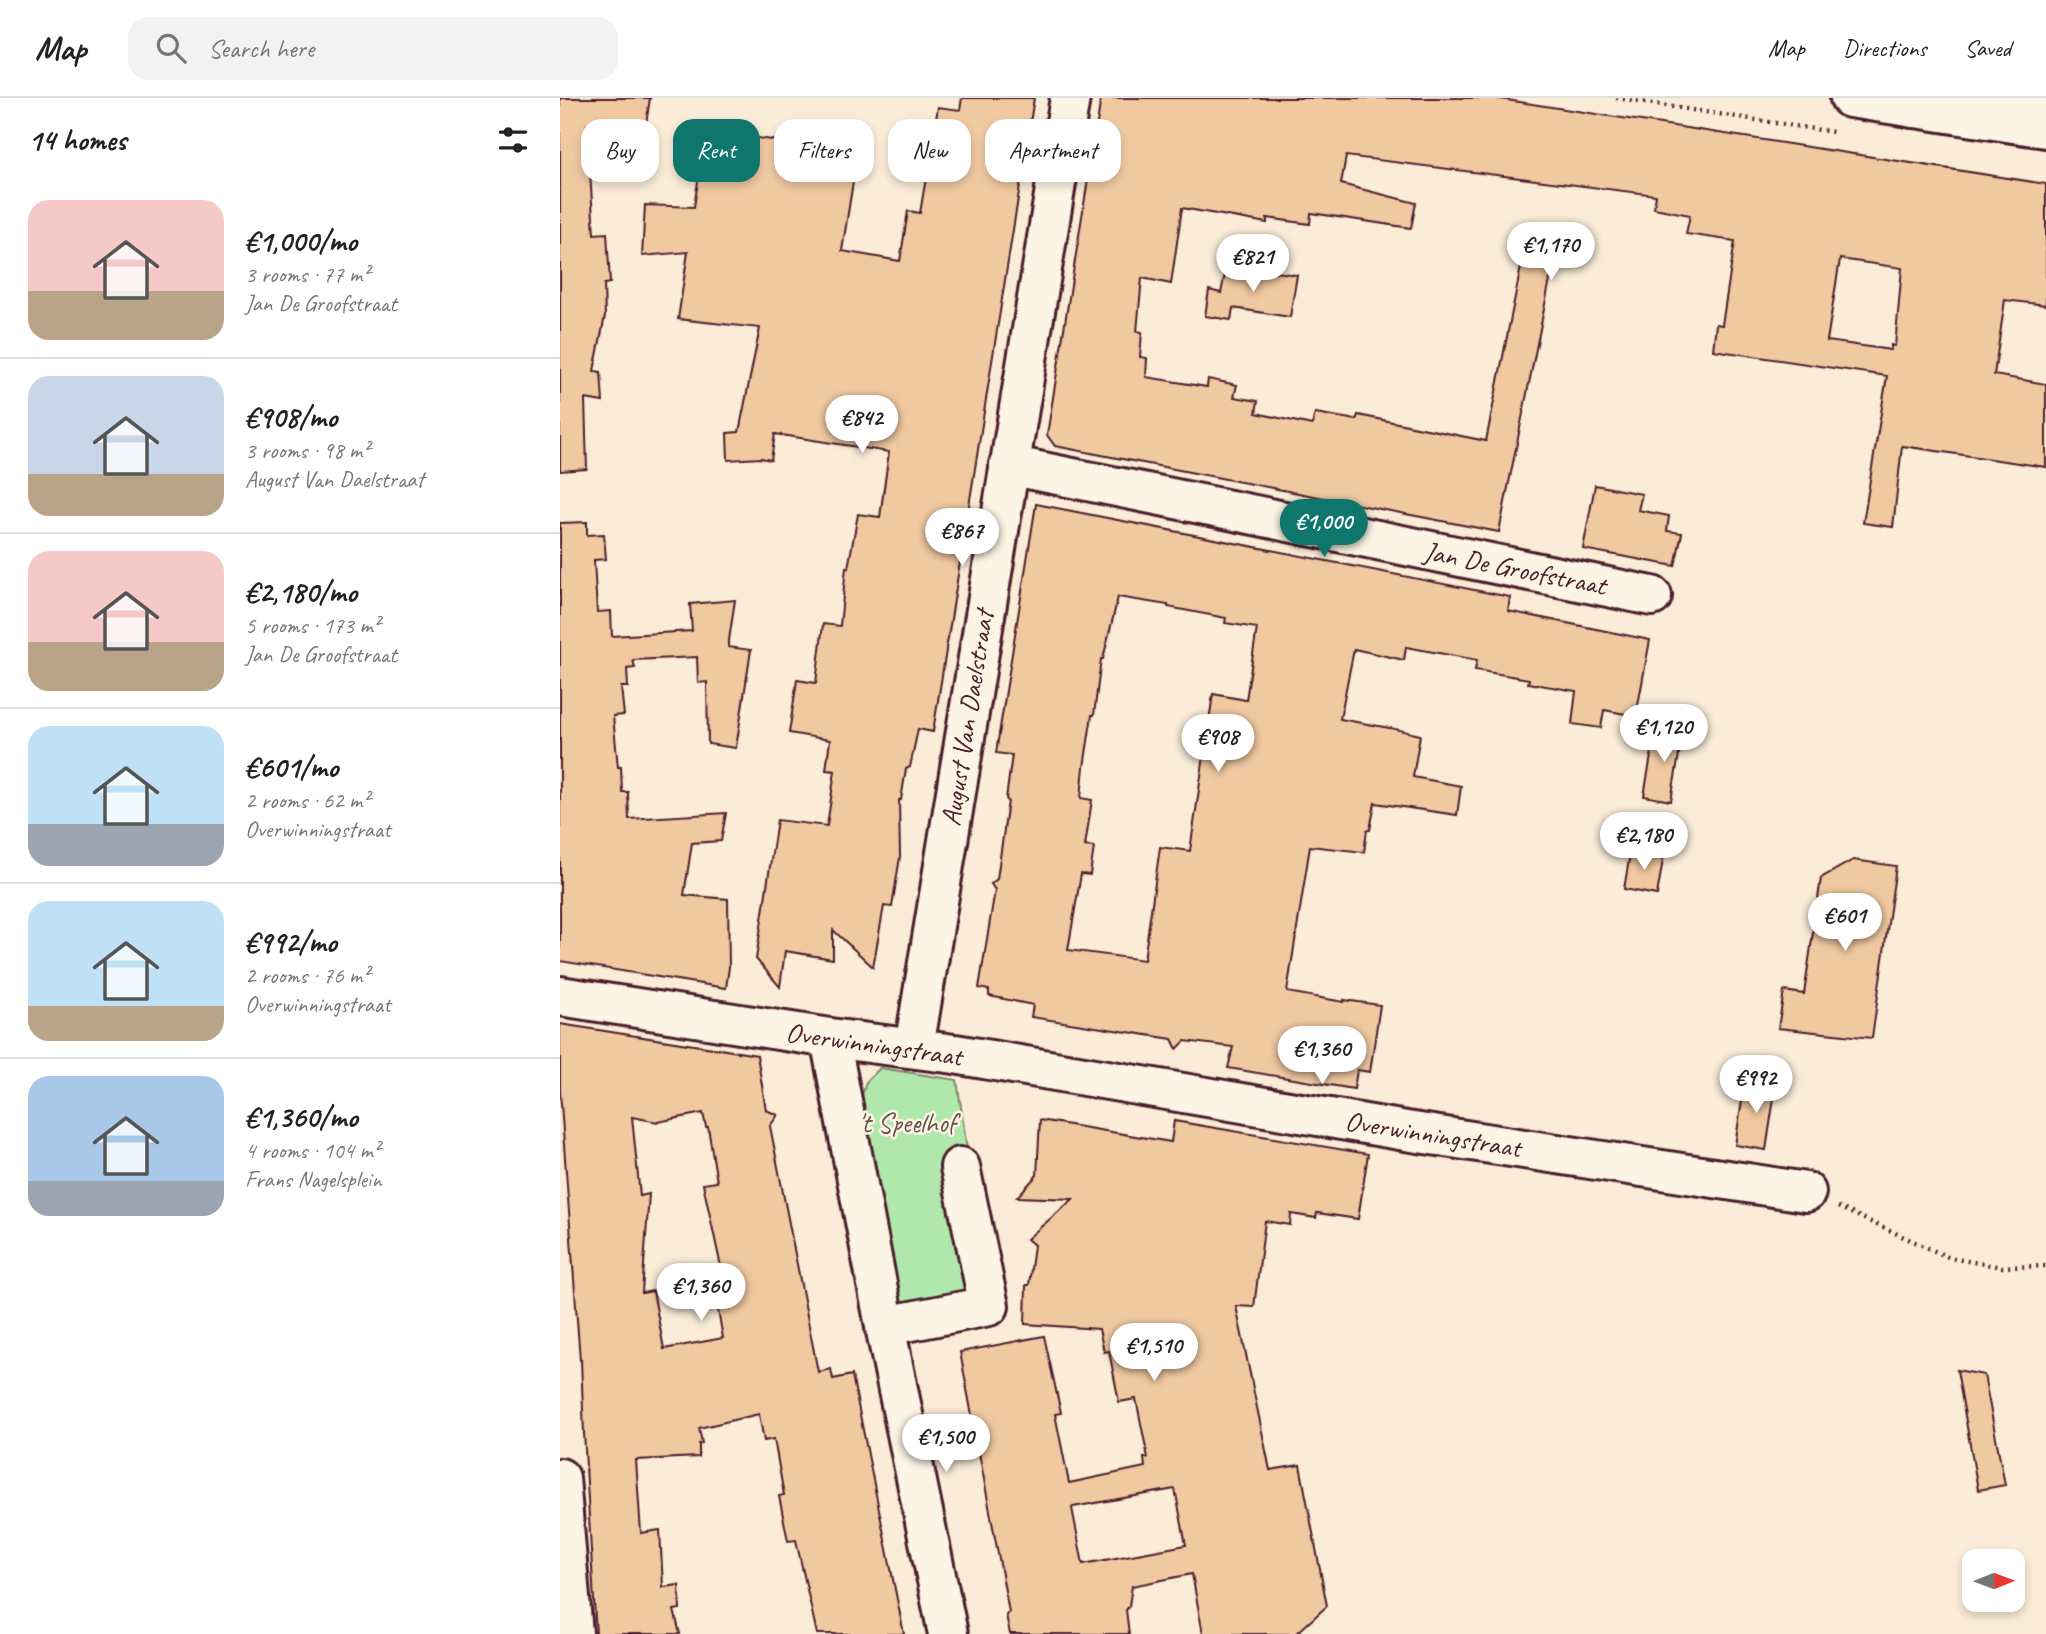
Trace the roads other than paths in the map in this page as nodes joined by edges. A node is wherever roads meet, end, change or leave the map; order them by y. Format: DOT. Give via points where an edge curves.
graph roads {
  1 [pos="1070,98"];
  2 [pos="1850,98"];
  3 [pos="2003,98"];
  4 [pos="2009,98"];
  5 [pos="2046,99"];
  6 [pos="1913,108"];
  7 [pos="2046,128"];
  8 [pos="1009,465"];
  9 [pos="1652,596"];
  10 [pos="560,996"];
  11 [pos="830,1038"];
  12 [pos="914,1048"];
  13 [pos="960,1167"];
  14 [pos="1806,1192"];
  15 [pos="885,1326"];
  16 [pos="560,1478"];
  17 [pos="573,1634"];
  18 [pos="948,1634"];
  1 -- 8 [label="main road, August Van Daelstraat"];
  2 -- 6 [label="main road"];
  3 -- 6 [label="main road"];
  4 -- 5 [label="main road"];
  6 -- 7 [label="main road"];
  8 -- 9 [label="main road, Jan De Groofstraat"];
  8 -- 12 [label="main road, August Van Daelstraat"];
  10 -- 11 [label="main road, Overwinningstraat"];
  11 -- 12 [label="main road, Overwinningstraat"];
  11 -- 15 [label="main road"];
  12 -- 14 [label="main road, Overwinningstraat" via="1406,1131"];
  13 -- 15 [label="main road" via="989,1306"];
  15 -- 18 [label="main road"];
  16 -- 17 [label="main road"];
}
